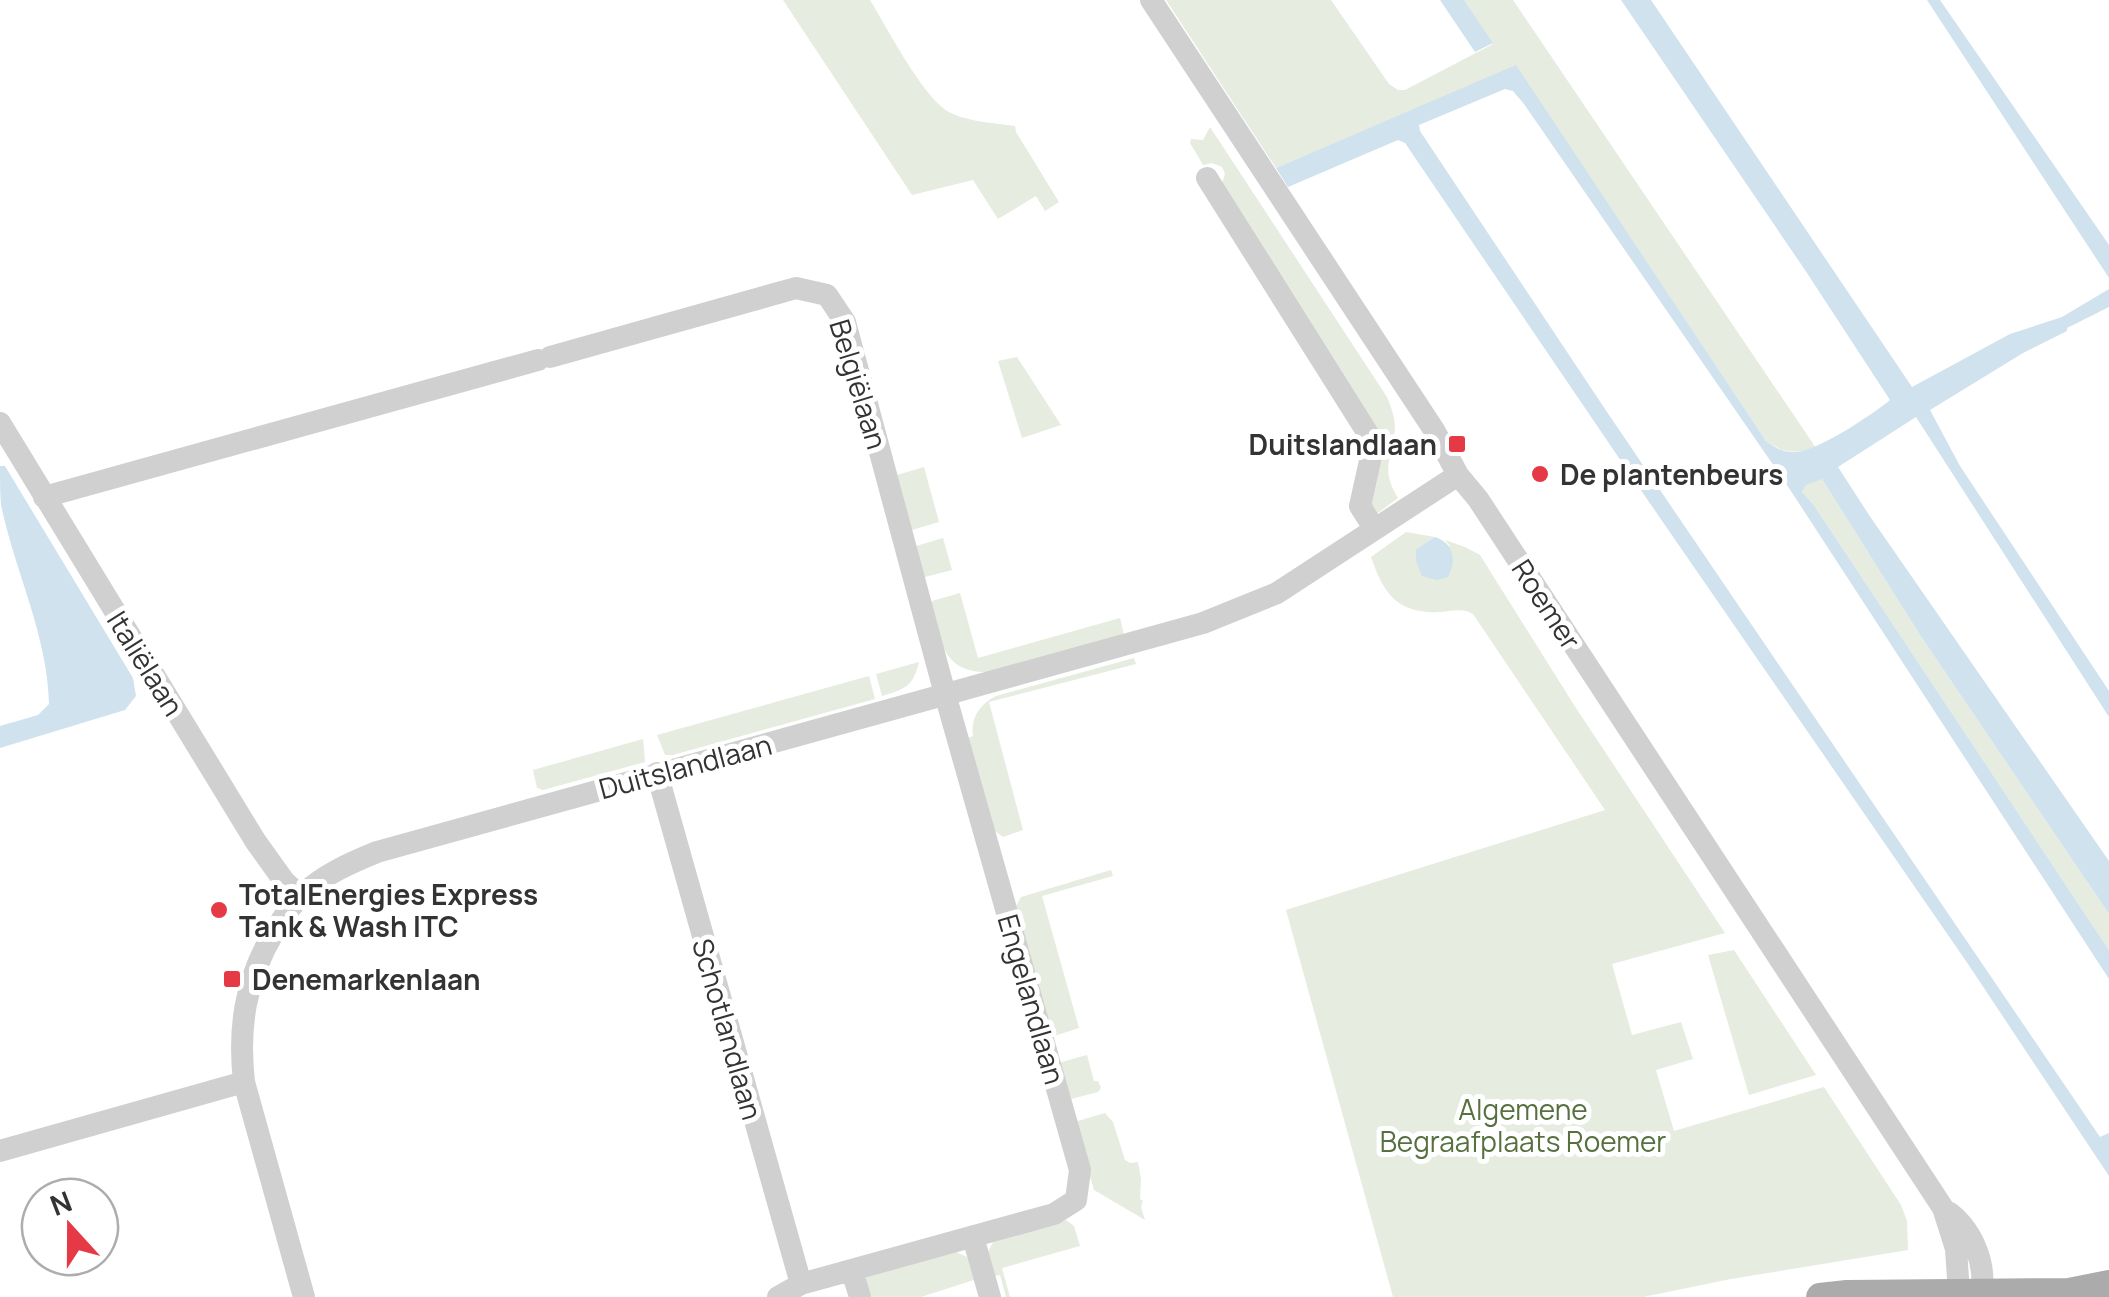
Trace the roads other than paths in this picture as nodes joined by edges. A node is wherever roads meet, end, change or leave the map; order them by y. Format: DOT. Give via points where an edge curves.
graph roads {
  1 [pos="1151,0"];
  2 [pos="1207,178"];
  3 [pos="0,423"];
  4 [pos="1458,475"];
  5 [pos="44,497"];
  6 [pos="1374,528"];
  7 [pos="945,694"];
  8 [pos="657,773"];
  9 [pos="300,896"];
  10 [pos="244,1082"];
  11 [pos="0,1151"];
  12 [pos="974,1237"];
  13 [pos="852,1271"];
  14 [pos="801,1284"];
  15 [pos="2109,1284"];
  16 [pos="1971,1295"];
  17 [pos="304,1297"];
  18 [pos="778,1297"];
  19 [pos="860,1297"];
  20 [pos="990,1297"];
  21 [pos="1820,1297"];
  1 -- 4 [label="street, Roemer"];
  2 -- 6 [label="street" via="1367,432 1372,447 1360,506"];
  3 -- 5 [label="street, Italiëlaan"];
  4 -- 6 [label="street, Duitslandlaan"];
  4 -- 16 [label="street, Roemer" via="1944,1208 1959,1220 1983,1269"];
  5 -- 7 [label="street, Belgiëlaan" via="796,288 828,295 844,322"];
  5 -- 9 [label="street, Italiëlaan" via="256,842"];
  6 -- 7 [label="street, Duitslandlaan" via="1278,593 1203,623"];
  7 -- 8 [label="street, Duitslandlaan"];
  7 -- 12 [label="street, Engelandlaan" via="1080,1170 1076,1200 1054,1214"];
  8 -- 9 [label="street, Duitslandlaan" via="377,852"];
  8 -- 14 [label="street, Schotlandlaan"];
  9 -- 10 [label="street, Duitslandlaan" via="250,983 240,1050"];
  10 -- 11 [label="street"];
  10 -- 17 [label="street, Duitslandlaan"];
  12 -- 13 [label="street, Engelandlaan"];
  12 -- 20 [label="street"];
  13 -- 14 [label="street, Engelandlaan"];
  13 -- 19 [label="street"];
  14 -- 18 [label="street, Engelandlaan"];
  15 -- 16 [label="main road"];
  16 -- 21 [label="main road"];
}
